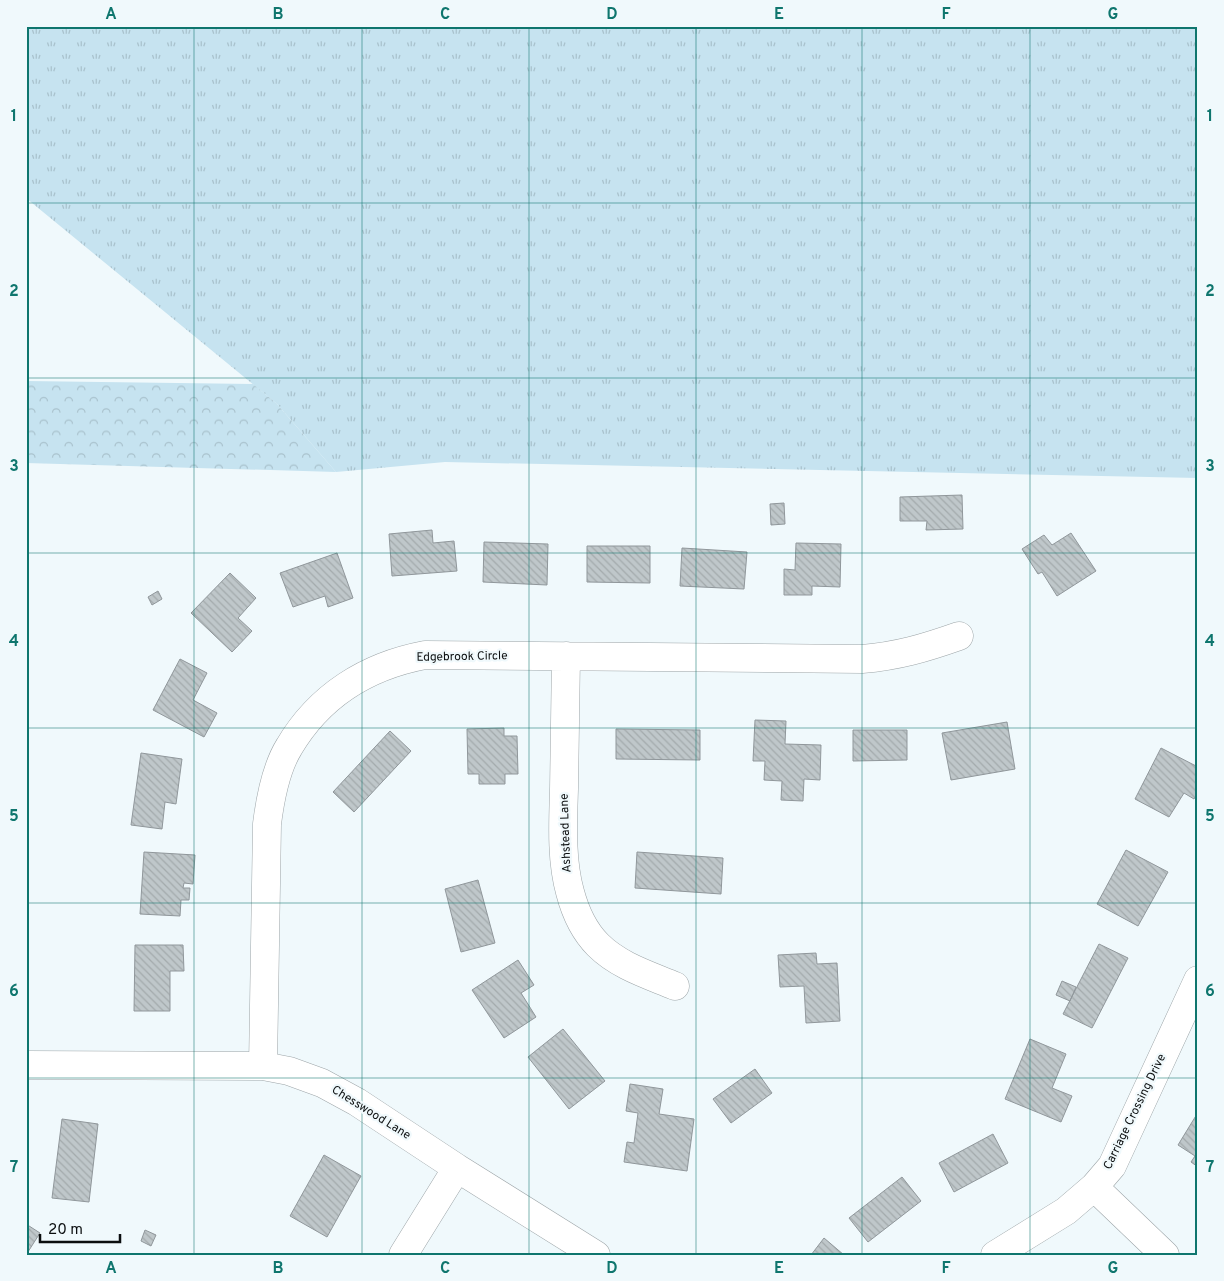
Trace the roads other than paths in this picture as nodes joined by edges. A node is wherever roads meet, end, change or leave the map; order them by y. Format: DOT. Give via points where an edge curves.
graph roads {
  1 [pos="959,636"];
  2 [pos="566,656"];
  3 [pos="1198,980"];
  4 [pos="675,986"];
  5 [pos="26,1065"];
  6 [pos="262,1066"];
  7 [pos="457,1168"];
  8 [pos="1094,1187"];
  9 [pos="403,1255"];
  10 [pos="596,1255"];
  11 [pos="996,1255"];
  12 [pos="1165,1255"];
  1 -- 2 [label="street, Edgebrook Circle" via="930,647 862,659"];
  2 -- 4 [label="street, Ashstead Lane" via="563,831 569,891 582,921 598,945 621,962"];
  2 -- 6 [label="street, Edgebrook Circle" via="424,655 405,659 369,672 340,690 319,709 288,747 269,802 267,824"];
  3 -- 8 [label="street, Carriage Crossing Drive" via="1112,1166"];
  5 -- 6 [label="street, Chesswood Lane"];
  6 -- 7 [label="street, Chesswood Lane" via="322,1083"];
  7 -- 9 [label="street"];
  7 -- 10 [label="street, Chesswood Lane"];
  8 -- 11 [label="street, Carriage Crossing Drive" via="1066,1211"];
  8 -- 12 [label="street"];
}
